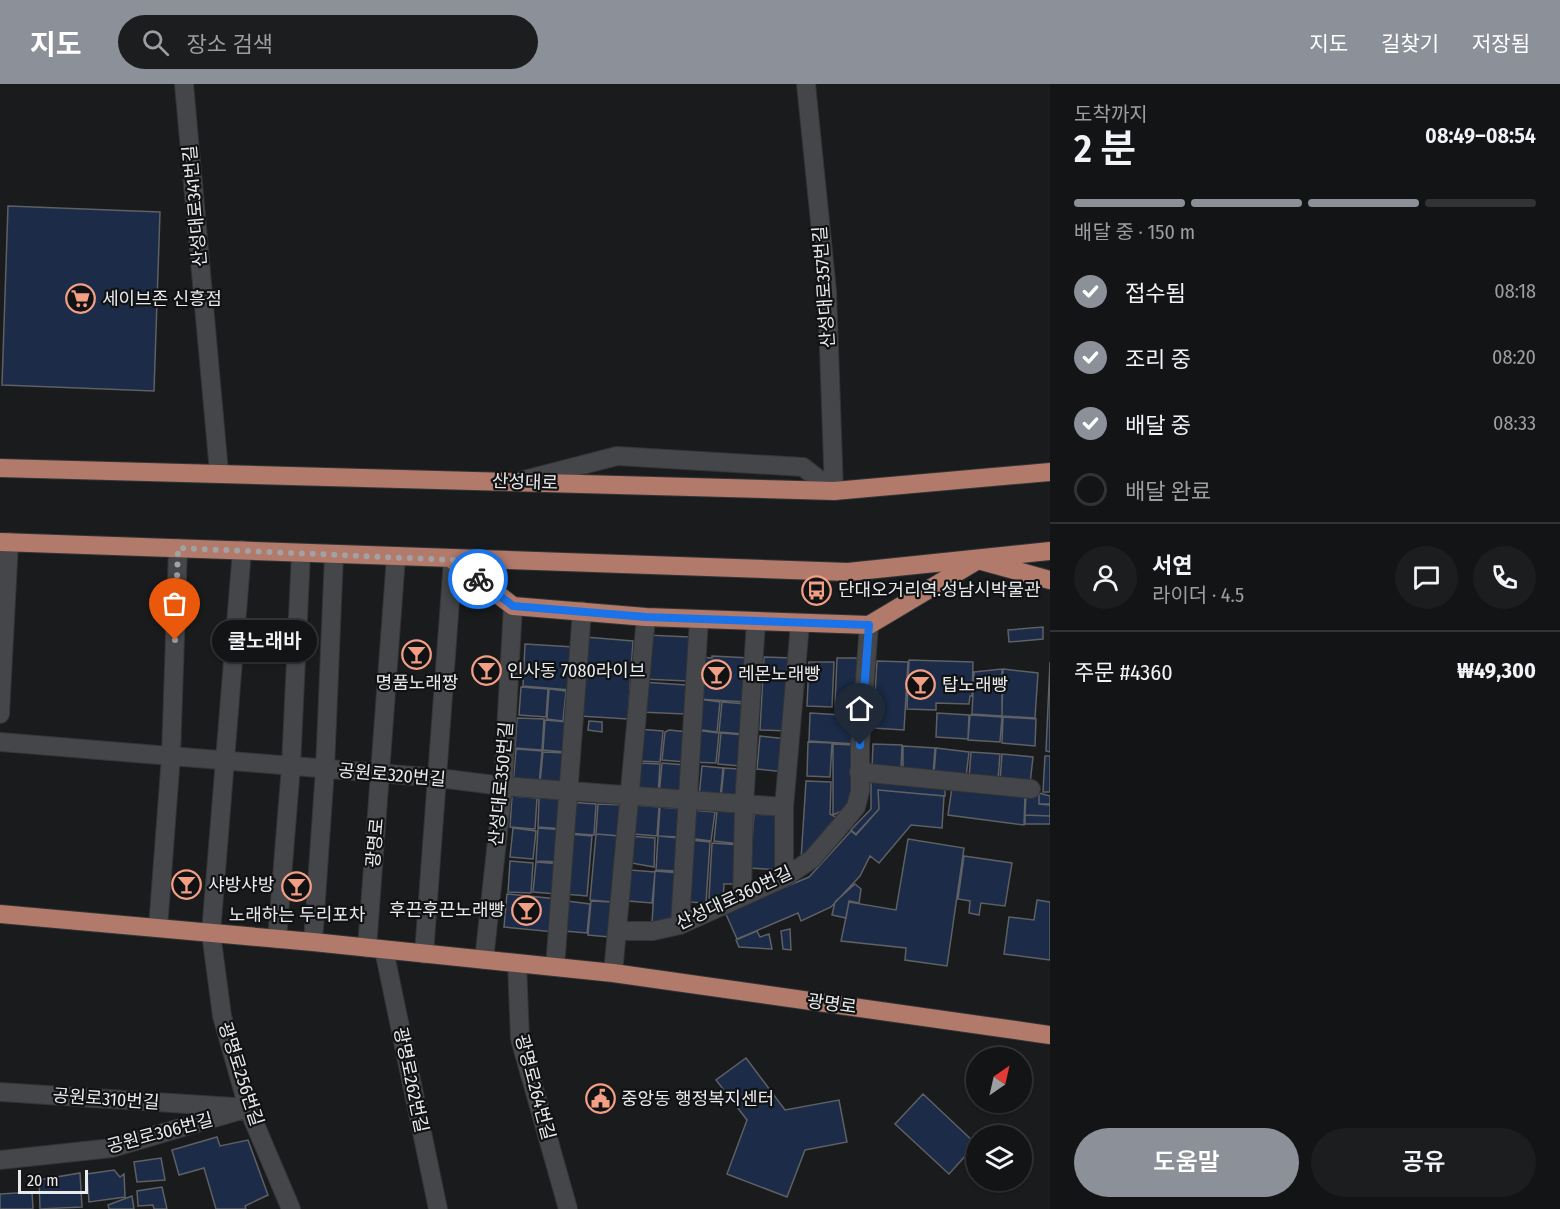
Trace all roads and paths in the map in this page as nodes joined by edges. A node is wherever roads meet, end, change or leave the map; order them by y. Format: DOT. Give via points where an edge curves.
graph roads {
  1 [pos="184,84"];
  2 [pos="806,84"];
  3 [pos="0,468"];
  4 [pos="219,472"];
  5 [pos="1050,472"];
  6 [pos="519,481"];
  7 [pos="834,491"];
  8 [pos="4,542"];
  9 [pos="178,548"];
  10 [pos="242,550"];
  11 [pos="1050,552"];
  12 [pos="301,553"];
  13 [pos="334,555"];
  14 [pos="396,557"];
  15 [pos="453,560"];
  16 [pos="978,560"];
  17 [pos="1050,580"];
  18 [pos="513,606"];
  19 [pos="582,611"];
  20 [pos="646,617"];
  21 [pos="699,619"];
  22 [pos="756,621"];
  23 [pos="800,624"];
  24 [pos="869,625"];
  25 [pos="0,714"];
  26 [pos="0,742"];
  27 [pos="171,756"];
  28 [pos="227,761"];
  29 [pos="291,766"];
  30 [pos="325,769"];
  31 [pos="859,772"];
  32 [pos="381,774"];
  33 [pos="439,778"];
  34 [pos="503,786"];
  35 [pos="569,789"];
  36 [pos="1030,789"];
  37 [pos="629,794"];
  38 [pos="686,799"];
  39 [pos="744,804"];
  40 [pos="784,807"];
  41 [pos="784,878"];
  42 [pos="742,896"];
  43 [pos="0,914"];
  44 [pos="680,925"];
  45 [pos="158,928"];
  46 [pos="619,931"];
  47 [pos="211,933"];
  48 [pos="277,939"];
  49 [pos="313,942"];
  50 [pos="376,949"];
  51 [pos="424,954"];
  52 [pos="484,960"];
  53 [pos="517,963"];
  54 [pos="555,967"];
  55 [pos="613,973"];
  56 [pos="1050,1035"];
  57 [pos="0,1092"];
  58 [pos="248,1108"];
  59 [pos="0,1160"];
  60 [pos="291,1209"];
  61 [pos="438,1209"];
  62 [pos="568,1209"];
  1 -- 4 [label="street, 산성대로341번길"];
  2 -- 7 [label="street, 산성대로357번길" via="827,291"];
  3 -- 4 [label="main road, 산성대로"];
  4 -- 6 [label="main road, 산성대로"];
  5 -- 7 [label="main road, 산성대로"];
  6 -- 7 [label="main road, 산성대로"];
  6 -- 7 [label="street" via="617,456 803,467"];
  8 -- 9 [label="main road"];
  8 -- 25 [label="street"];
  9 -- 10 [label="main road"];
  9 -- 27 [label="street"];
  10 -- 12 [label="main road"];
  10 -- 28 [label="street"];
  11 -- 16 [label="main road"];
  12 -- 13 [label="main road"];
  12 -- 29 [label="street"];
  13 -- 14 [label="main road"];
  13 -- 30 [label="street"];
  14 -- 15 [label="main road"];
  14 -- 32 [label="street"];
  15 -- 16 [label="main road" via="848,572"];
  15 -- 18 [label="main road"];
  15 -- 33 [label="street"];
  16 -- 17 [label="main road"];
  16 -- 24 [label="main road"];
  18 -- 19 [label="main road"];
  18 -- 34 [label="street, 산성대로350번길"];
  19 -- 20 [label="main road"];
  19 -- 35 [label="street"];
  20 -- 21 [label="main road"];
  20 -- 37 [label="street"];
  21 -- 22 [label="main road"];
  21 -- 38 [label="street"];
  22 -- 23 [label="main road"];
  22 -- 39 [label="street"];
  23 -- 24 [label="main road"];
  23 -- 40 [label="street"];
  24 -- 31 [label="street, 산성대로360번길"];
  26 -- 27 [label="street, 공원로320번길"];
  27 -- 28 [label="street, 공원로320번길"];
  27 -- 45 [label="street"];
  28 -- 29 [label="street, 공원로320번길"];
  28 -- 47 [label="street"];
  29 -- 30 [label="street, 공원로320번길"];
  29 -- 48 [label="street"];
  30 -- 32 [label="street, 공원로320번길"];
  30 -- 49 [label="street"];
  31 -- 36 [label="street"];
  31 -- 41 [label="street, 산성대로360번길" via="856,807 812,859"];
  32 -- 33 [label="street, 공원로320번길"];
  32 -- 50 [label="street, 광명로"];
  33 -- 34 [label="street, 공원로320번길"];
  33 -- 51 [label="street"];
  34 -- 35 [label="street, 공원로320번길"];
  34 -- 52 [label="street, 산성대로350번길"];
  35 -- 37 [label="street, 공원로320번길"];
  35 -- 54 [label="street"];
  37 -- 38 [label="street, 공원로320번길"];
  37 -- 46 [label="street"];
  38 -- 39 [label="street, 공원로320번길"];
  38 -- 44 [label="street"];
  39 -- 40 [label="street, 공원로320번길"];
  39 -- 42 [label="street"];
  40 -- 41 [label="street"];
  41 -- 42 [label="street, 산성대로360번길"];
  42 -- 44 [label="street, 산성대로360번길"];
  43 -- 45 [label="main road, 광명로"];
  44 -- 46 [label="street, 산성대로360번길" via="653,931"];
  45 -- 47 [label="main road, 광명로"];
  46 -- 55 [label="street"];
  47 -- 48 [label="main road, 광명로"];
  47 -- 58 [label="street, 광명로256번길" via="222,1016"];
  48 -- 49 [label="main road, 광명로"];
  49 -- 50 [label="main road, 광명로"];
  50 -- 51 [label="main road, 광명로"];
  50 -- 61 [label="street, 광명로262번길"];
  51 -- 52 [label="main road, 광명로"];
  52 -- 53 [label="main road, 광명로"];
  53 -- 54 [label="main road, 광명로"];
  53 -- 62 [label="street, 광명로264번길" via="520,1039"];
  54 -- 55 [label="main road, 광명로"];
  55 -- 56 [label="main road, 광명로"];
  57 -- 58 [label="street, 공원로310번길"];
  58 -- 59 [label="street, 공원로306번길" via="112,1148"];
  58 -- 60 [label="street, 광명로256번길"];
}
